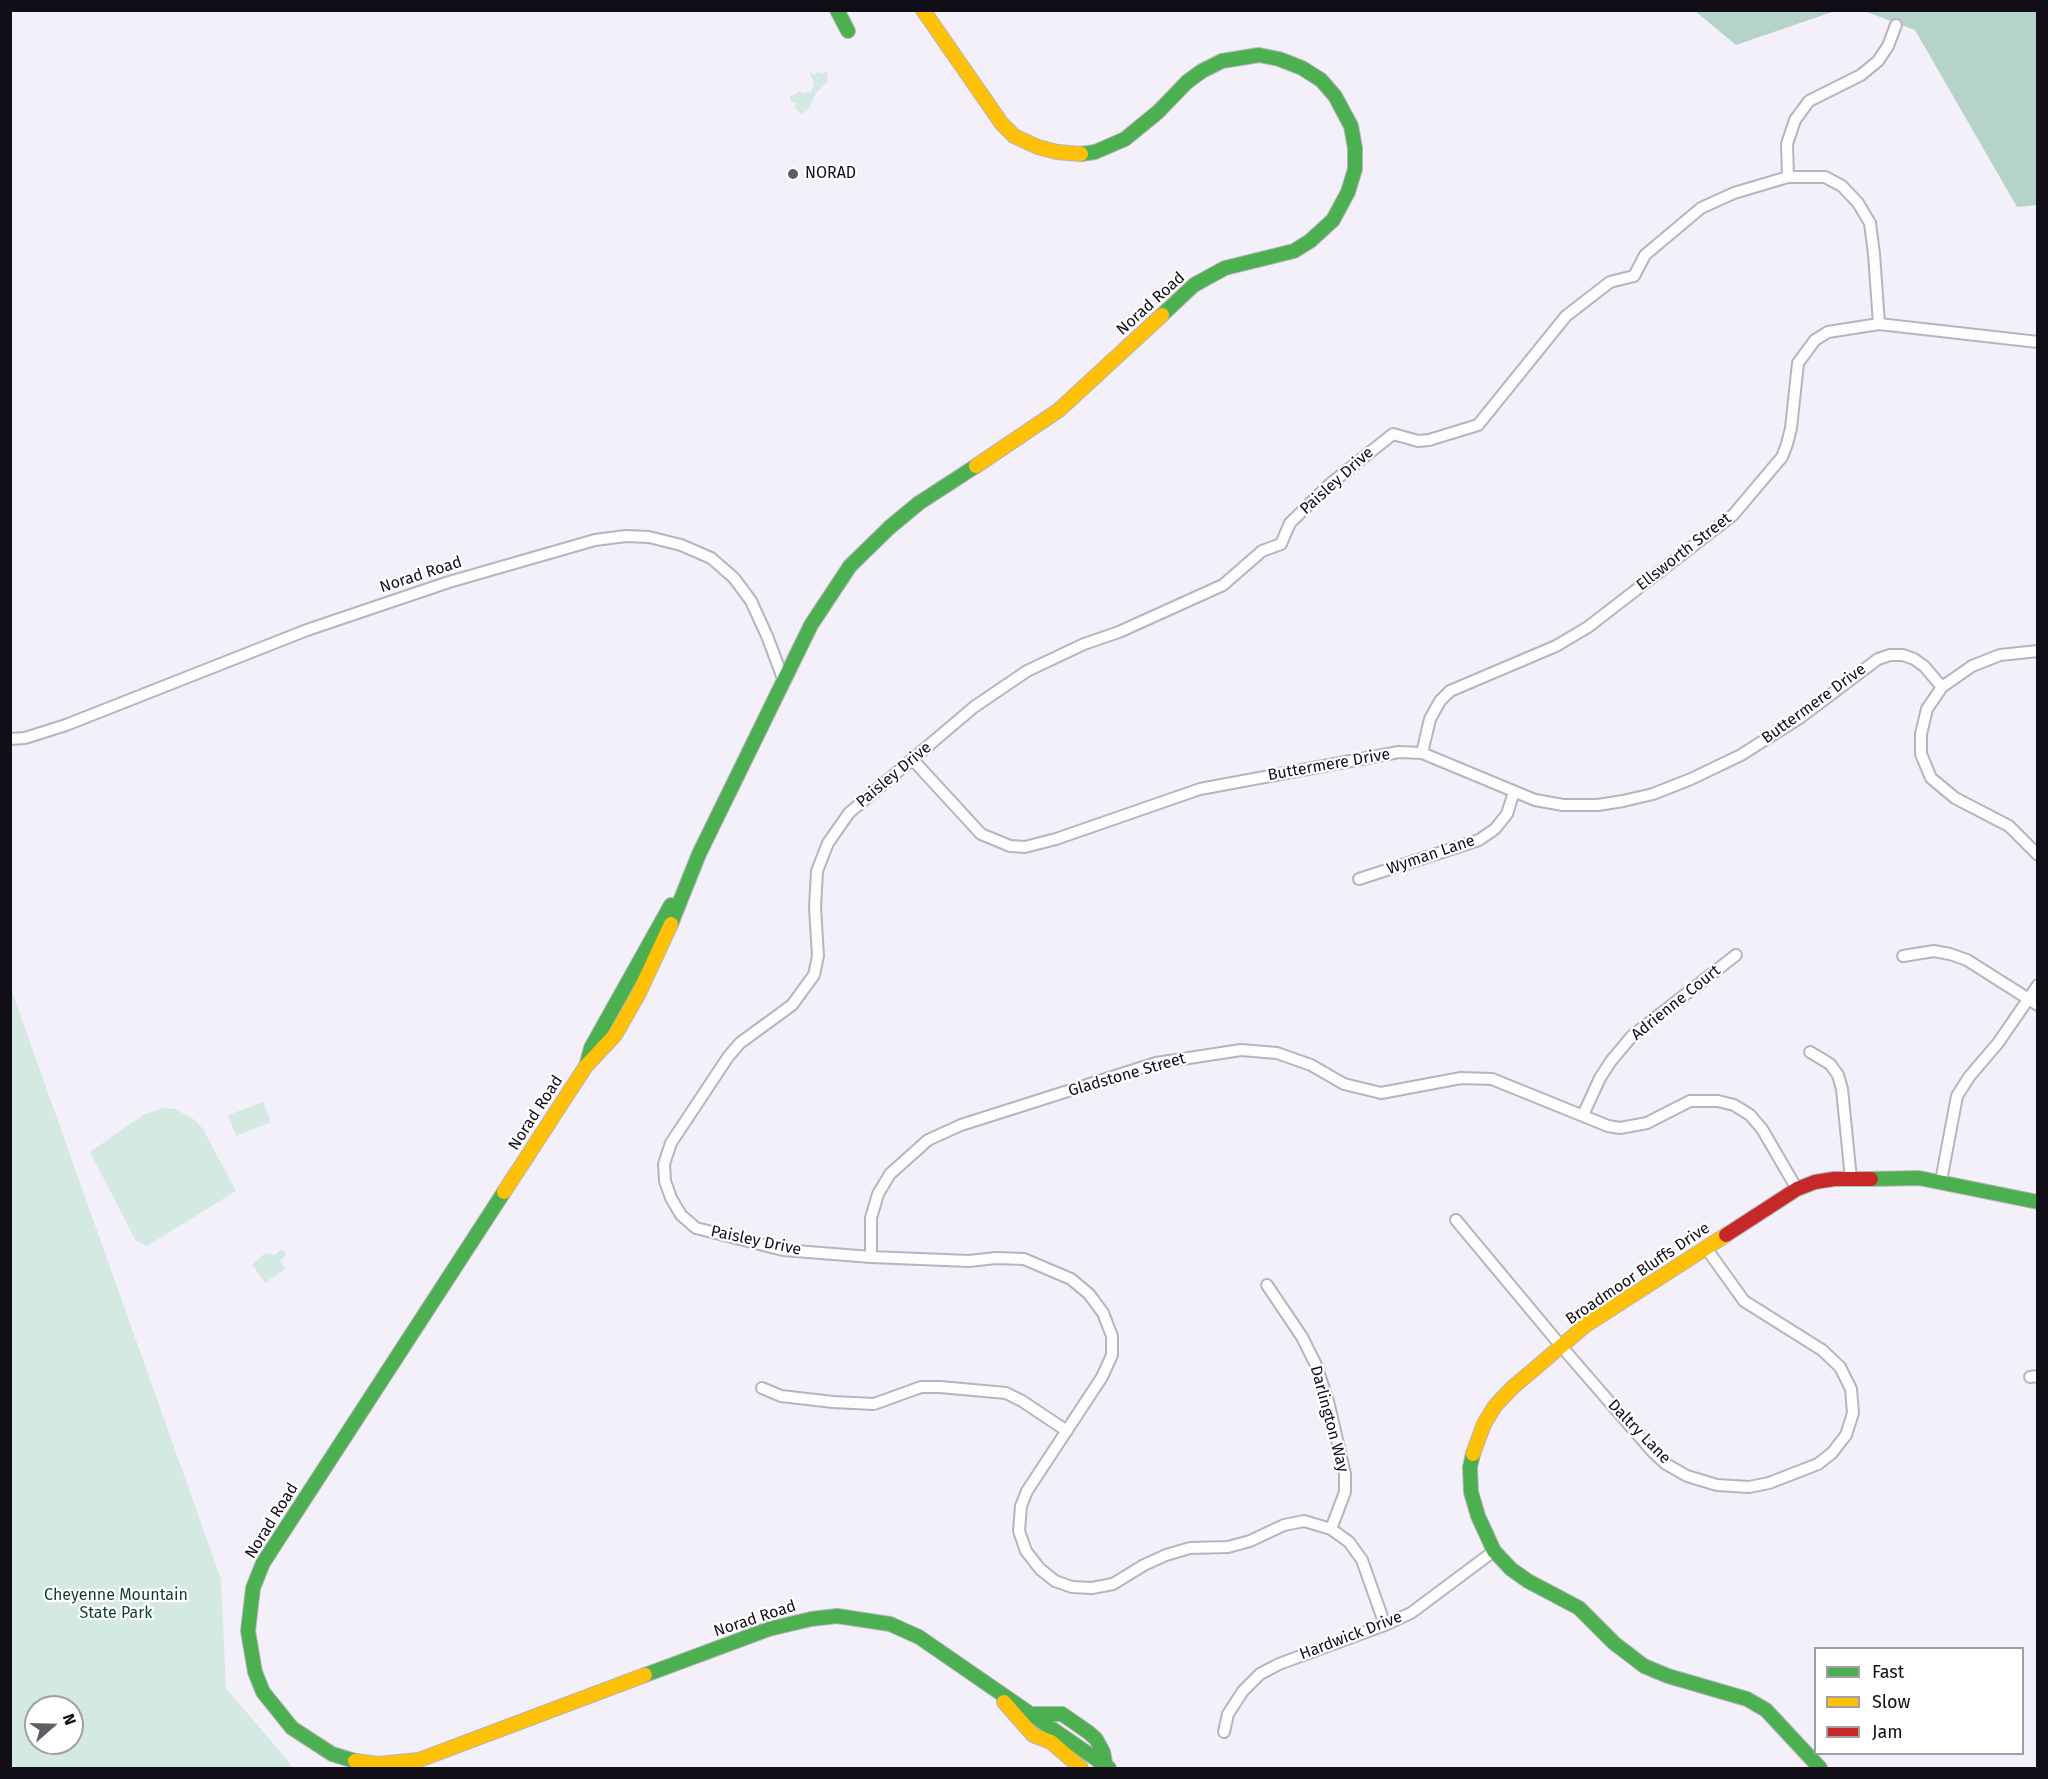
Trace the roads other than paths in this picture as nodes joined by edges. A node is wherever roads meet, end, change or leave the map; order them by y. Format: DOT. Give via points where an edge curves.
graph roads {
  1 [pos="837,10"];
  2 [pos="924,10"];
  3 [pos="1896,25"];
  4 [pos="848,31"];
  5 [pos="1788,177"];
  6 [pos="1879,324"];
  7 [pos="2037,342"];
  8 [pos="2037,651"];
  9 [pos="784,681"];
  10 [pos="1942,687"];
  11 [pos="10,739"];
  12 [pos="1422,753"];
  13 [pos="913,760"];
  14 [pos="1514,792"];
  15 [pos="2037,855"];
  16 [pos="1359,879"];
  17 [pos="1736,955"];
  18 [pos="1903,956"];
  19 [pos="2037,985"];
  20 [pos="2033,1002"];
  21 [pos="1810,1052"];
  22 [pos="1583,1115"];
  23 [pos="1851,1179"];
  24 [pos="1941,1181"];
  25 [pos="1797,1189"];
  26 [pos="2037,1202"];
  27 [pos="1456,1220"];
  28 [pos="1706,1248"];
  29 [pos="871,1257"];
  30 [pos="1267,1285"];
  31 [pos="1561,1346"];
  32 [pos="762,1388"];
  33 [pos="1067,1431"];
  34 [pos="1330,1529"];
  35 [pos="1494,1551"];
  36 [pos="1385,1625"];
  37 [pos="971,1672"];
  38 [pos="1224,1732"];
  39 [pos="1081,1768"];
  40 [pos="1108,1768"];
  41 [pos="1820,1768"];
  1 -- 4 [label="street"];
  2 -- 9 [label="street, Norad Road" via="1002,124 1014,136 1038,147 1077,154 1095,152 1125,140 1202,71 1222,61 1258,55 1302,68 1321,80 1335,96 1351,126 1355,169 1341,208 1310,241 1294,251 1225,268 1194,285 1050,417 918,503 890,527 850,566 832,591"];
  3 -- 5 [label="street" via="1878,61 1861,75 1809,101 1795,120 1786,144"];
  5 -- 6 [label="street" via="1825,177 1842,186 1858,203 1870,223"];
  5 -- 13 [label="street, Paisley Drive" via="1734,193 1701,208 1645,255 1634,276 1610,282 1566,316 1478,425 1429,440 1393,434 1324,490 1290,524 1281,544 1262,550 1223,585 1027,671 974,707"];
  6 -- 7 [label="street, Ellsworth Street"];
  6 -- 12 [label="street, Ellsworth Street" via="1828,332 1805,352 1798,363 1791,428 1782,457 1733,515 1588,627 1556,646 1450,691 1430,719"];
  8 -- 10 [label="street" via="2000,655 1972,666"];
  9 -- 11 [label="street, Norad Road" via="751,601 735,578 711,558 681,544 626,536 595,540 448,582 307,630 66,725"];
  9 -- 37 [label="street, Norad Road" via="691,873 591,1048 586,1066 263,1563 251,1599 248,1631 255,1672 263,1692 292,1728 332,1754 378,1764 439,1753 759,1633 812,1619 837,1616 890,1624 919,1637"];
  10 -- 14 [label="street, Buttermere Drive" via="1914,659 1890,655 1878,658 1801,717 1741,755 1653,794 1598,805 1563,805"];
  10 -- 15 [label="street" via="1927,709 1921,734 1921,754 1931,778 1955,798 2009,826"];
  12 -- 13 [label="street, Buttermere Drive" via="1375,755 1200,789 1025,847 1010,846 981,834"];
  12 -- 14 [label="street, Buttermere Drive"];
  13 -- 29 [label="street, Paisley Drive" via="849,813 828,843 817,871 818,956 814,975 792,1005 740,1043 728,1057 671,1143 664,1164 671,1198 681,1215 696,1228 783,1250"];
  14 -- 16 [label="street, Wyman Lane" via="1507,813 1495,829 1479,840"];
  17 -- 22 [label="street, Adrienne Court" via="1632,1036 1600,1078"];
  18 -- 20 [label="street" via="1934,951 1967,960"];
  19 -- 20 [label="street"];
  20 -- 24 [label="street" via="1957,1096"];
  21 -- 23 [label="street" via="1830,1064 1838,1075"];
  22 -- 25 [label="street, Gladstone Street" via="1620,1128 1647,1123 1690,1101 1734,1105 1762,1129"];
  22 -- 29 [label="street, Gladstone Street" via="1492,1079 1473,1077 1382,1093 1344,1084 1303,1062 1261,1050 1156,1064 961,1125 928,1140 890,1174 878,1194 871,1218"];
  23 -- 24 [label="street, Broadmoor Bluffs Drive" via="1898,1177"];
  23 -- 25 [label="street, Broadmoor Bluffs Drive" via="1815,1182"];
  24 -- 26 [label="street, Broadmoor Bluffs Drive"];
  25 -- 28 [label="street, Broadmoor Bluffs Drive"];
  27 -- 31 [label="street, Daltry Lane"];
  28 -- 31 [label="street, Broadmoor Bluffs Drive" via="1586,1324"];
  28 -- 31 [label="street, Daltry Lane" via="1744,1300 1822,1350 1840,1367 1851,1389 1853,1413 1846,1435 1818,1464 1749,1487 1717,1485 1687,1476 1652,1451"];
  29 -- 33 [label="street, Paisley Drive" via="1024,1259 1071,1279 1089,1294 1103,1313 1112,1336 1112,1355"];
  30 -- 34 [label="street, Darlington Way" via="1307,1346 1328,1401 1346,1474 1345,1492"];
  31 -- 35 [label="street, Broadmoor Bluffs Drive" via="1495,1406 1475,1446 1470,1467 1472,1492"];
  32 -- 33 [label="street" via="781,1396 874,1404 921,1387 1006,1393"];
  33 -- 34 [label="street, Paisley Drive" via="1027,1491 1019,1530 1026,1551 1055,1581 1092,1588 1113,1584 1144,1565 1190,1548 1228,1547 1304,1521"];
  34 -- 36 [label="street, Paisley Drive" via="1349,1542 1362,1560"];
  35 -- 36 [label="street, Hardwick Drive" via="1411,1613"];
  35 -- 41 [label="street, Broadmoor Bluffs Drive" via="1528,1581 1579,1608 1644,1666 1747,1699 1766,1710"];
  36 -- 38 [label="street, Hardwick Drive" via="1260,1674 1228,1714"];
  37 -- 39 [label="street, Norad Road" via="1033,1735 1051,1742"];
  37 -- 40 [label="street, Norad Road"];
}
